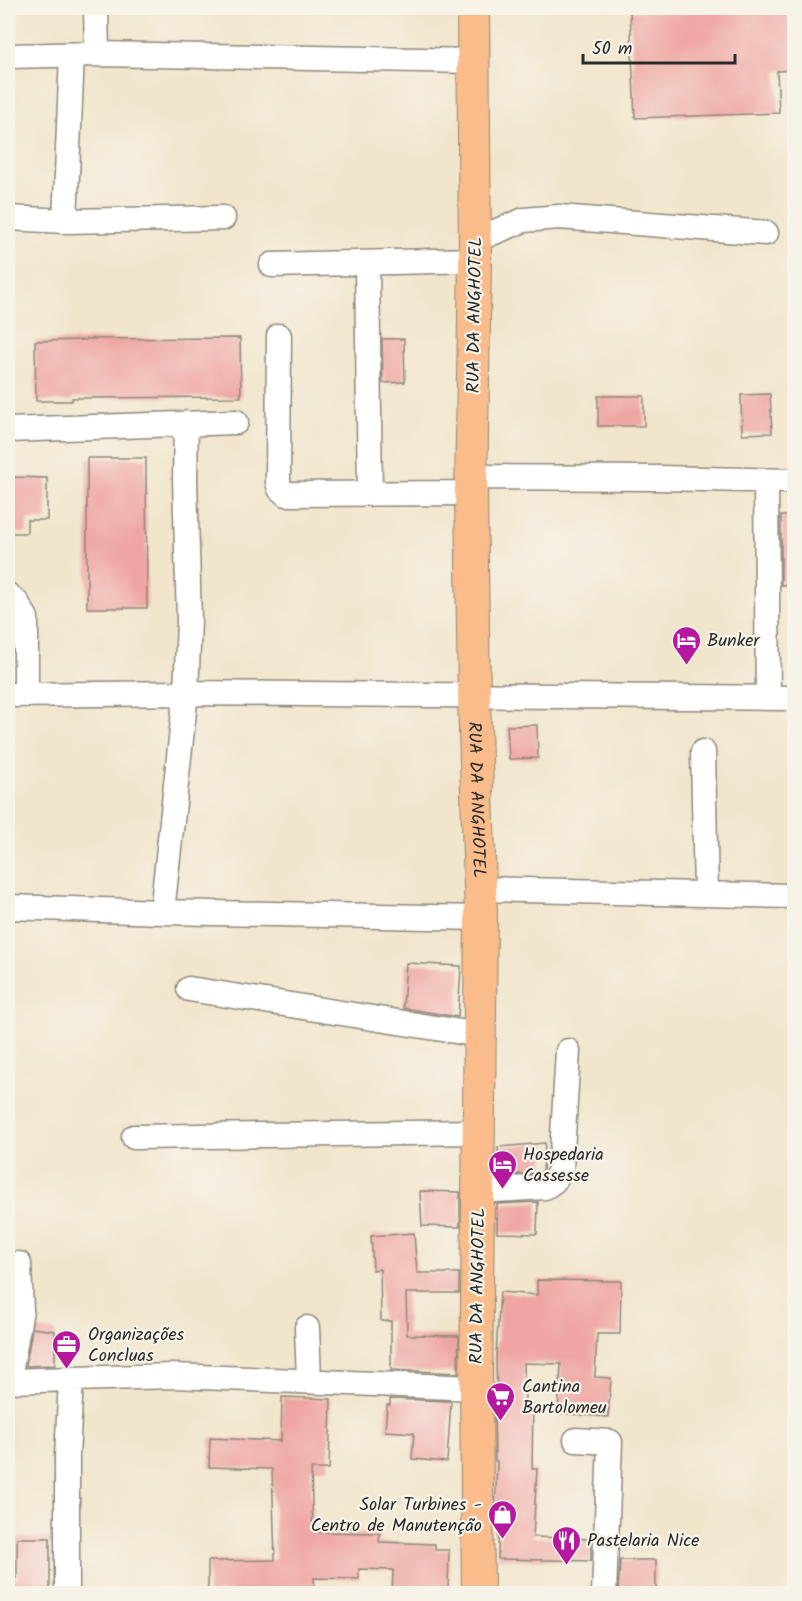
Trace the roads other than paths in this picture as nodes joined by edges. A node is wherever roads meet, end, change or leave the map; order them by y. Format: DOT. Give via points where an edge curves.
graph roads {
  1 [pos="96,8"];
  2 [pos="473,8"];
  3 [pos="97,54"];
  4 [pos="72,55"];
  5 [pos="8,56"];
  6 [pos="474,61"];
  7 [pos="8,218"];
  8 [pos="223,218"];
  9 [pos="65,221"];
  10 [pos="765,233"];
  11 [pos="475,250"];
  12 [pos="367,263"];
  13 [pos="272,265"];
  14 [pos="279,336"];
  15 [pos="236,422"];
  16 [pos="186,423"];
  17 [pos="8,430"];
  18 [pos="795,481"];
  19 [pos="766,482"];
  20 [pos="471,485"];
  21 [pos="370,494"];
  22 [pos="8,595"];
  23 [pos="186,693"];
  24 [pos="17,695"];
  25 [pos="474,697"];
  26 [pos="768,698"];
  27 [pos="795,698"];
  28 [pos="703,752"];
  29 [pos="706,894"];
  30 [pos="795,896"];
  31 [pos="480,904"];
  32 [pos="8,907"];
  33 [pos="162,912"];
  34 [pos="189,989"];
  35 [pos="480,1035"];
  36 [pos="568,1051"];
  37 [pos="478,1132"];
  38 [pos="134,1137"];
  39 [pos="478,1191"];
  40 [pos="19,1264"];
  41 [pos="307,1328"];
  42 [pos="11,1377"];
  43 [pos="71,1380"];
  44 [pos="309,1380"];
  45 [pos="476,1388"];
  46 [pos="576,1440"];
  47 [pos="67,1593"];
  48 [pos="478,1593"];
  49 [pos="604,1593"];
  1 -- 3 [label="street"];
  2 -- 6 [label="main road, RUA DA ANGHOTEL"];
  3 -- 4 [label="street"];
  3 -- 6 [label="street"];
  4 -- 5 [label="street"];
  4 -- 9 [label="street"];
  6 -- 11 [label="main road, RUA DA ANGHOTEL"];
  7 -- 9 [label="street"];
  8 -- 9 [label="street"];
  10 -- 11 [label="street" via="559,217 524,220"];
  11 -- 12 [label="street"];
  11 -- 20 [label="main road, RUA DA ANGHOTEL"];
  12 -- 13 [label="street"];
  12 -- 21 [label="street"];
  14 -- 21 [label="street" via="280,489 286,494"];
  15 -- 16 [label="street"];
  16 -- 17 [label="street"];
  16 -- 23 [label="street"];
  18 -- 19 [label="street"];
  19 -- 20 [label="street" via="658,478"];
  19 -- 26 [label="street"];
  20 -- 21 [label="street"];
  20 -- 25 [label="main road, RUA DA ANGHOTEL"];
  22 -- 24 [label="street" via="26,618"];
  23 -- 24 [label="street"];
  23 -- 25 [label="street"];
  23 -- 33 [label="street"];
  25 -- 26 [label="street"];
  25 -- 31 [label="main road, RUA DA ANGHOTEL"];
  26 -- 27 [label="street"];
  28 -- 29 [label="street"];
  29 -- 30 [label="street"];
  29 -- 31 [label="street"];
  31 -- 33 [label="street"];
  31 -- 35 [label="main road, RUA DA ANGHOTEL"];
  32 -- 33 [label="street"];
  34 -- 35 [label="street"];
  35 -- 37 [label="main road, RUA DA ANGHOTEL"];
  36 -- 39 [label="street" via="561,1169 554,1181 545,1186"];
  37 -- 38 [label="street"];
  37 -- 39 [label="main road, RUA DA ANGHOTEL"];
  39 -- 45 [label="main road, RUA DA ANGHOTEL"];
  40 -- 42 [label="street" via="21,1311"];
  41 -- 44 [label="street"];
  42 -- 43 [label="street"];
  43 -- 44 [label="street" via="173,1376"];
  43 -- 47 [label="street"];
  44 -- 45 [label="street"];
  45 -- 48 [label="main road, RUA DA ANGHOTEL"];
  46 -- 49 [label="street" via="610,1442"];
}
